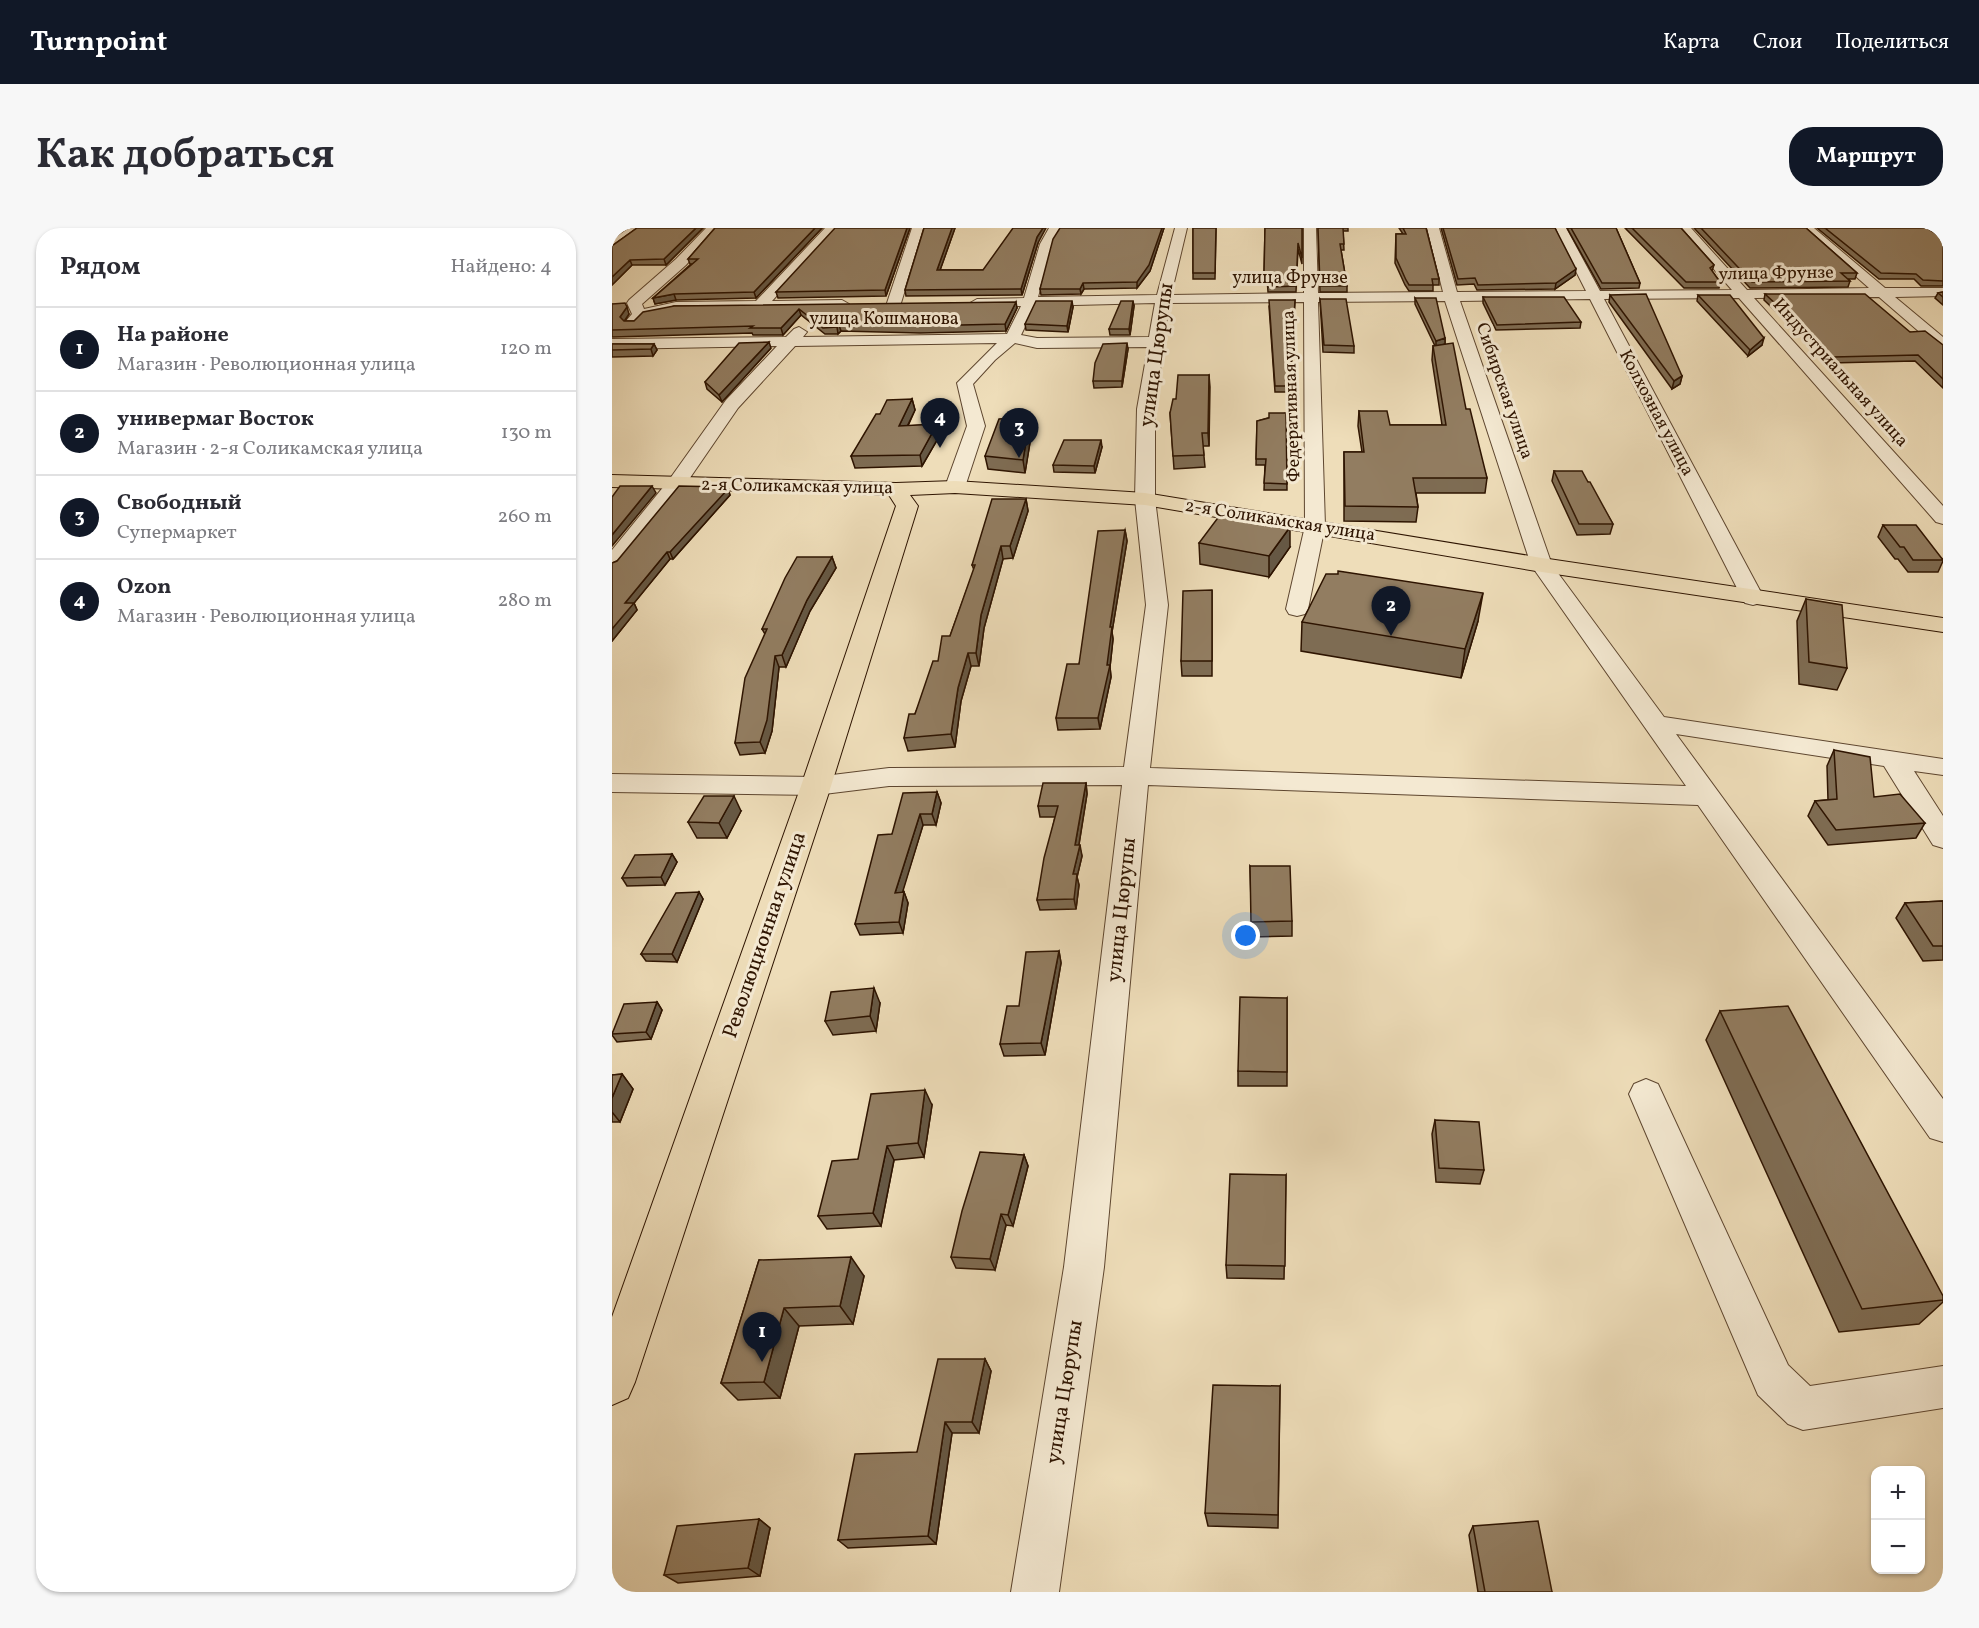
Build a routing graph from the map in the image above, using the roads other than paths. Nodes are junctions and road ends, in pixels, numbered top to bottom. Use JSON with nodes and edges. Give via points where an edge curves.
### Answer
{"nodes":[{"id":1,"x":637,"y":228,"type":"edge"},
{"id":2,"x":713,"y":228,"type":"edge"},
{"id":3,"x":832,"y":228,"type":"edge"},
{"id":4,"x":918,"y":228,"type":"edge"},
{"id":5,"x":1055,"y":228,"type":"edge"},
{"id":6,"x":1181,"y":228,"type":"edge"},
{"id":7,"x":1310,"y":228,"type":"edge"},
{"id":8,"x":1432,"y":228,"type":"edge"},
{"id":9,"x":1560,"y":228,"type":"edge"},
{"id":10,"x":1684,"y":228,"type":"edge"},
{"id":11,"x":1807,"y":228,"type":"edge"},
{"id":12,"x":612,"y":245,"type":"edge"},
{"id":13,"x":1882,"y":292,"type":"junction"},
{"id":14,"x":1943,"y":292,"type":"edge"},
{"id":15,"x":1742,"y":294,"type":"junction"},
{"id":16,"x":1594,"y":295,"type":"junction"},
{"id":17,"x":1451,"y":296,"type":"junction"},
{"id":18,"x":1309,"y":298,"type":"junction"},
{"id":19,"x":1163,"y":299,"type":"junction"},
{"id":20,"x":1030,"y":302,"type":"junction"},
{"id":21,"x":894,"y":303,"type":"edge"},
{"id":22,"x":962,"y":303,"type":"edge"},
{"id":23,"x":761,"y":304,"type":"junction"},
{"id":24,"x":827,"y":304,"type":"junction"},
{"id":25,"x":860,"y":304,"type":"edge"},
{"id":26,"x":632,"y":307,"type":"junction"},
{"id":27,"x":1923,"y":309,"type":"dead end"},
{"id":28,"x":1012,"y":338,"type":"junction"},
{"id":29,"x":791,"y":340,"type":"junction"},
{"id":30,"x":1157,"y":342,"type":"junction"},
{"id":31,"x":612,"y":344,"type":"edge"},
{"id":32,"x":1943,"y":345,"type":"edge"},
{"id":33,"x":612,"y":482,"type":"edge"},
{"id":34,"x":676,"y":484,"type":"junction"},
{"id":35,"x":955,"y":487,"type":"junction"},
{"id":36,"x":896,"y":489,"type":"junction"},
{"id":37,"x":1145,"y":499,"type":"junction"},
{"id":38,"x":1943,"y":518,"type":"edge"},
{"id":39,"x":1316,"y":526,"type":"junction"},
{"id":40,"x":612,"y":562,"type":"edge"},
{"id":41,"x":1542,"y":565,"type":"junction"},
{"id":42,"x":1753,"y":598,"type":"junction"},
{"id":43,"x":1297,"y":609,"type":"dead end"},
{"id":44,"x":1943,"y":625,"type":"edge"},
{"id":45,"x":1655,"y":723,"type":"junction"},
{"id":46,"x":1894,"y":761,"type":"junction"},
{"id":47,"x":1943,"y":767,"type":"edge"},
{"id":48,"x":1136,"y":776,"type":"junction"},
{"id":49,"x":612,"y":783,"type":"edge"},
{"id":50,"x":816,"y":786,"type":"junction"},
{"id":51,"x":1707,"y":796,"type":"junction"},
{"id":52,"x":1943,"y":838,"type":"edge"},
{"id":53,"x":1646,"y":1094,"type":"dead end"},
{"id":54,"x":1943,"y":1127,"type":"edge"},
{"id":55,"x":612,"y":1382,"type":"edge"},
{"id":56,"x":1943,"y":1387,"type":"edge"},
{"id":57,"x":1035,"y":1592,"type":"edge"}],
"edges":[{"from":1,"to":12,"type":"street"},
{"from":2,"to":26,"type":"street"},
{"from":3,"to":23,"type":"street"},
{"from":4,"to":21,"type":"street"},
{"from":5,"to":20,"type":"street","via":[[1046,244]]},
{"from":6,"to":19,"type":"street","name":"улица Цюрупы"},
{"from":7,"to":18,"type":"street","name":"Федеративная улица"},
{"from":8,"to":17,"type":"street","name":"Сибирская улица"},
{"from":9,"to":16,"type":"street","name":"Колхозная улица"},
{"from":10,"to":15,"type":"street","name":"Индустриальная улица"},
{"from":11,"to":13,"type":"street"},
{"from":13,"to":14,"type":"street","name":"улица Фрунзе"},
{"from":13,"to":15,"type":"street","name":"улица Фрунзе"},
{"from":13,"to":27,"type":"street"},
{"from":13,"to":32,"type":"street"},
{"from":15,"to":16,"type":"street","name":"улица Фрунзе"},
{"from":15,"to":38,"type":"street","name":"Индустриальная улица"},
{"from":16,"to":17,"type":"street","name":"улица Фрунзе"},
{"from":16,"to":42,"type":"street","name":"Колхозная улица"},
{"from":17,"to":18,"type":"street","name":"улица Фрунзе"},
{"from":17,"to":41,"type":"street","name":"Сибирская улица"},
{"from":18,"to":19,"type":"street","name":"улица Фрунзе"},
{"from":18,"to":39,"type":"street","name":"Федеративная улица"},
{"from":19,"to":20,"type":"street","name":"улица Фрунзе"},
{"from":19,"to":30,"type":"street","name":"улица Цюрупы"},
{"from":20,"to":22,"type":"street","name":"улица Фрунзе"},
{"from":20,"to":28,"type":"street"},
{"from":23,"to":24,"type":"street"},
{"from":23,"to":26,"type":"street"},
{"from":24,"to":25,"type":"street"},
{"from":24,"to":29,"type":"street"},
{"from":26,"to":31,"type":"street"},
{"from":28,"to":29,"type":"street","name":"улица Кошманова"},
{"from":28,"to":30,"type":"street","name":"улица Кошманова","via":[[1037,343]]},
{"from":28,"to":35,"type":"street","via":[[965,383],[976,426]]},
{"from":29,"to":31,"type":"street","name":"улица Кошманова"},
{"from":29,"to":34,"type":"street","via":[[732,404]]},
{"from":30,"to":37,"type":"street","name":"улица Цюрупы","via":[[1146,410]]},
{"from":33,"to":34,"type":"main road","name":"2-я Соликамская улица"},
{"from":34,"to":36,"type":"main road","name":"2-я Соликамская улица"},
{"from":34,"to":40,"type":"street"},
{"from":35,"to":36,"type":"main road","name":"2-я Соликамская улица"},
{"from":35,"to":37,"type":"main road","name":"2-я Соликамская улица"},
{"from":36,"to":50,"type":"main road","name":"Революционная улица","via":[[907,506]]},
{"from":37,"to":39,"type":"main road","name":"2-я Соликамская улица"},
{"from":37,"to":48,"type":"street","name":"улица Цюрупы","via":[[1157,605]]},
{"from":39,"to":41,"type":"main road","name":"2-я Соликамская улица"},
{"from":39,"to":43,"type":"street","name":"Федеративная улица"},
{"from":41,"to":42,"type":"main road","name":"2-я Соликамская улица"},
{"from":41,"to":45,"type":"street","name":"Сибирская улица"},
{"from":42,"to":44,"type":"main road","name":"2-я Соликамская улица"},
{"from":45,"to":46,"type":"street"},
{"from":45,"to":51,"type":"street","name":"Сибирская улица"},
{"from":46,"to":47,"type":"street"},
{"from":46,"to":52,"type":"street"},
{"from":48,"to":50,"type":"street","via":[[889,777]]},
{"from":48,"to":51,"type":"street"},
{"from":48,"to":57,"type":"street","name":"улица Цюрупы","via":[[1084,1267]]},
{"from":49,"to":50,"type":"street"},
{"from":50,"to":55,"type":"main road","name":"Революционная улица"},
{"from":51,"to":54,"type":"street","name":"Сибирская улица"},
{"from":53,"to":56,"type":"street","via":[[1773,1380],[1803,1408]]}]}
